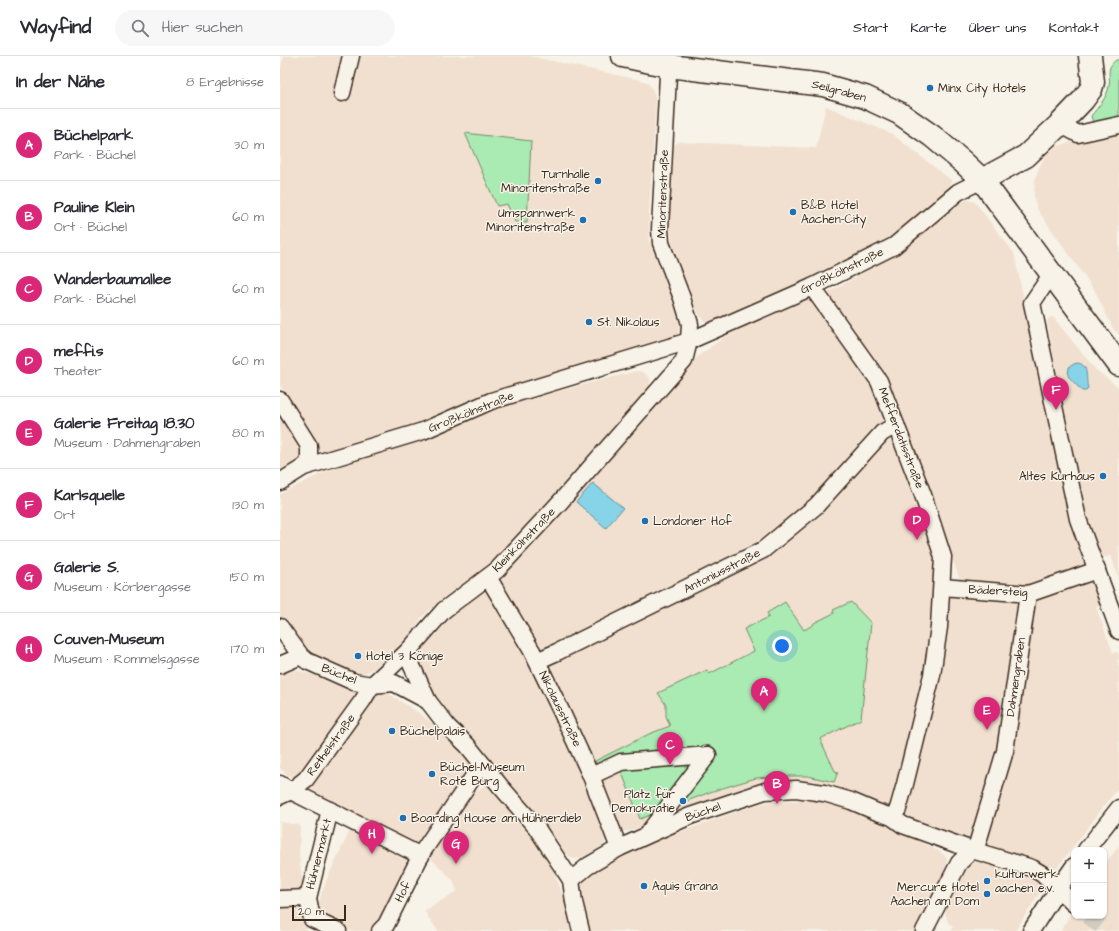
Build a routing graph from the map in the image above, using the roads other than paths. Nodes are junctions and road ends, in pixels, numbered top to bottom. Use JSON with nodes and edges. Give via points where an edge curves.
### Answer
{"nodes":[{"id":1,"x":351,"y":56,"type":"edge"},
{"id":2,"x":623,"y":56,"type":"edge"},
{"id":3,"x":1090,"y":56,"type":"edge"},
{"id":4,"x":669,"y":61,"type":"edge"},
{"id":5,"x":342,"y":93,"type":"dead end"},
{"id":6,"x":1060,"y":124,"type":"junction"},
{"id":7,"x":1119,"y":125,"type":"edge"},
{"id":8,"x":982,"y":180,"type":"junction"},
{"id":9,"x":1051,"y":274,"type":"junction"},
{"id":10,"x":812,"y":287,"type":"junction"},
{"id":11,"x":689,"y":341,"type":"junction"},
{"id":12,"x":1119,"y":365,"type":"edge"},
{"id":13,"x":280,"y":400,"type":"edge"},
{"id":14,"x":896,"y":425,"type":"junction"},
{"id":15,"x":304,"y":467,"type":"junction"},
{"id":16,"x":280,"y":482,"type":"edge"},
{"id":17,"x":1097,"y":570,"type":"junction"},
{"id":18,"x":488,"y":577,"type":"junction"},
{"id":19,"x":942,"y":587,"type":"junction"},
{"id":20,"x":1028,"y":594,"type":"junction"},
{"id":21,"x":280,"y":627,"type":"edge"},
{"id":22,"x":1119,"y":631,"type":"edge"},
{"id":23,"x":408,"y":651,"type":"junction"},
{"id":24,"x":304,"y":659,"type":"junction"},
{"id":25,"x":537,"y":661,"type":"junction"},
{"id":26,"x":280,"y":665,"type":"edge"},
{"id":27,"x":372,"y":684,"type":"junction"},
{"id":28,"x":428,"y":701,"type":"junction"},
{"id":29,"x":482,"y":764,"type":"junction"},
{"id":30,"x":591,"y":776,"type":"junction"},
{"id":31,"x":284,"y":790,"type":"edge"},
{"id":32,"x":1119,"y":808,"type":"edge"},
{"id":33,"x":330,"y":810,"type":"junction"},
{"id":34,"x":892,"y":817,"type":"junction"},
{"id":35,"x":647,"y":834,"type":"junction"},
{"id":36,"x":1088,"y":847,"type":"edge"},
{"id":37,"x":619,"y":848,"type":"junction"},
{"id":38,"x":972,"y":850,"type":"junction"},
{"id":39,"x":422,"y":854,"type":"junction"},
{"id":40,"x":1071,"y":870,"type":"edge"},
{"id":41,"x":571,"y":880,"type":"junction"},
{"id":42,"x":1058,"y":888,"type":"junction"},
{"id":43,"x":308,"y":898,"type":"junction"},
{"id":44,"x":280,"y":899,"type":"edge"},
{"id":45,"x":1071,"y":901,"type":"edge"},
{"id":46,"x":338,"y":931,"type":"edge"},
{"id":47,"x":380,"y":931,"type":"edge"},
{"id":48,"x":581,"y":931,"type":"edge"},
{"id":49,"x":924,"y":931,"type":"edge"},
{"id":50,"x":1031,"y":931,"type":"edge"}],
"edges":[{"from":1,"to":5,"type":"street"},
{"from":2,"to":4,"type":"street","name":"Seilgraben"},
{"from":3,"to":6,"type":"street","via":[[1093,82],[1091,89]]},
{"from":4,"to":8,"type":"street","name":"Seilgraben","via":[[823,85],[865,96],[899,113],[932,136]]},
{"from":4,"to":11,"type":"street","name":"Minoritenstraße","via":[[661,244],[690,324]]},
{"from":6,"to":7,"type":"street","via":[[1078,134]]},
{"from":6,"to":8,"type":"street","via":[[1026,156]]},
{"from":8,"to":9,"type":"street","name":"Seilgraben"},
{"from":8,"to":10,"type":"street","name":"Großkölnstraße","via":[[958,192],[894,246]]},
{"from":9,"to":12,"type":"street","name":"Seilgraben"},
{"from":9,"to":17,"type":"street","via":[[1032,303],[1078,519]]},
{"from":10,"to":11,"type":"street","name":"Großkölnstraße"},
{"from":10,"to":14,"type":"street","name":"Mefferdatisstraße","via":[[879,381]]},
{"from":11,"to":15,"type":"street","name":"Großkölnstraße","via":[[490,401],[423,431]]},
{"from":11,"to":18,"type":"street","name":"Kleinkölnstraße","via":[[684,361],[561,501]]},
{"from":13,"to":15,"type":"street","via":[[309,446],[309,461]]},
{"from":14,"to":19,"type":"street","name":"Mefferdatisstraße","via":[[943,557]]},
{"from":14,"to":25,"type":"street","name":"Antoniusstraße","via":[[882,433],[816,506],[763,550]]},
{"from":15,"to":16,"type":"street","name":"Großkölnstraße"},
{"from":17,"to":20,"type":"street","name":"Bädersteig"},
{"from":17,"to":22,"type":"street"},
{"from":18,"to":23,"type":"street","name":"Kleinkölnstraße","via":[[444,610]]},
{"from":18,"to":25,"type":"street","name":"Nikolausstraße"},
{"from":19,"to":20,"type":"street","name":"Bädersteig"},
{"from":19,"to":34,"type":"street","name":"Mefferdatisstraße","via":[[937,649],[932,675],[898,809]]},
{"from":20,"to":38,"type":"street","name":"Dahmengraben","via":[[1005,751],[977,845]]},
{"from":21,"to":24,"type":"street"},
{"from":23,"to":27,"type":"street","name":"Büchel"},
{"from":23,"to":28,"type":"street","name":"Büchel","via":[[411,664]]},
{"from":24,"to":26,"type":"street"},
{"from":24,"to":27,"type":"street","name":"Büchel","via":[[354,682]]},
{"from":25,"to":30,"type":"street","name":"Nikolausstraße"},
{"from":27,"to":28,"type":"street","name":"Büchel","via":[[394,683]]},
{"from":27,"to":31,"type":"street","name":"Rethelstraße","via":[[306,779]]},
{"from":28,"to":29,"type":"street","name":"Büchel"},
{"from":29,"to":39,"type":"street","name":"Hof"},
{"from":29,"to":41,"type":"street","name":"Büchel","via":[[536,827]]},
{"from":30,"to":35,"type":"street","via":[[621,762],[708,755]]},
{"from":30,"to":37,"type":"street","name":"Nikolausstraße"},
{"from":31,"to":33,"type":"street"},
{"from":32,"to":36,"type":"street"},
{"from":33,"to":39,"type":"street"},
{"from":33,"to":43,"type":"street","name":"Hühnermarkt"},
{"from":34,"to":35,"type":"street","name":"Büchel","via":[[824,793],[796,789],[764,791],[690,816]]},
{"from":34,"to":38,"type":"street","name":"Büchel","via":[[903,825]]},
{"from":35,"to":37,"type":"street","name":"Büchel"},
{"from":37,"to":41,"type":"street","name":"Büchel","via":[[588,866]]},
{"from":38,"to":42,"type":"street","name":"Büchel","via":[[1032,868]]},
{"from":38,"to":49,"type":"street","name":"Dahmengraben","via":[[959,863]]},
{"from":39,"to":47,"type":"street","name":"Hof","via":[[386,925]]},
{"from":40,"to":42,"type":"street"},
{"from":41,"to":48,"type":"street"},
{"from":42,"to":45,"type":"street","name":"Büchel"},
{"from":42,"to":50,"type":"street"},
{"from":43,"to":44,"type":"street"},
{"from":43,"to":46,"type":"street","via":[[312,919]]}]}
